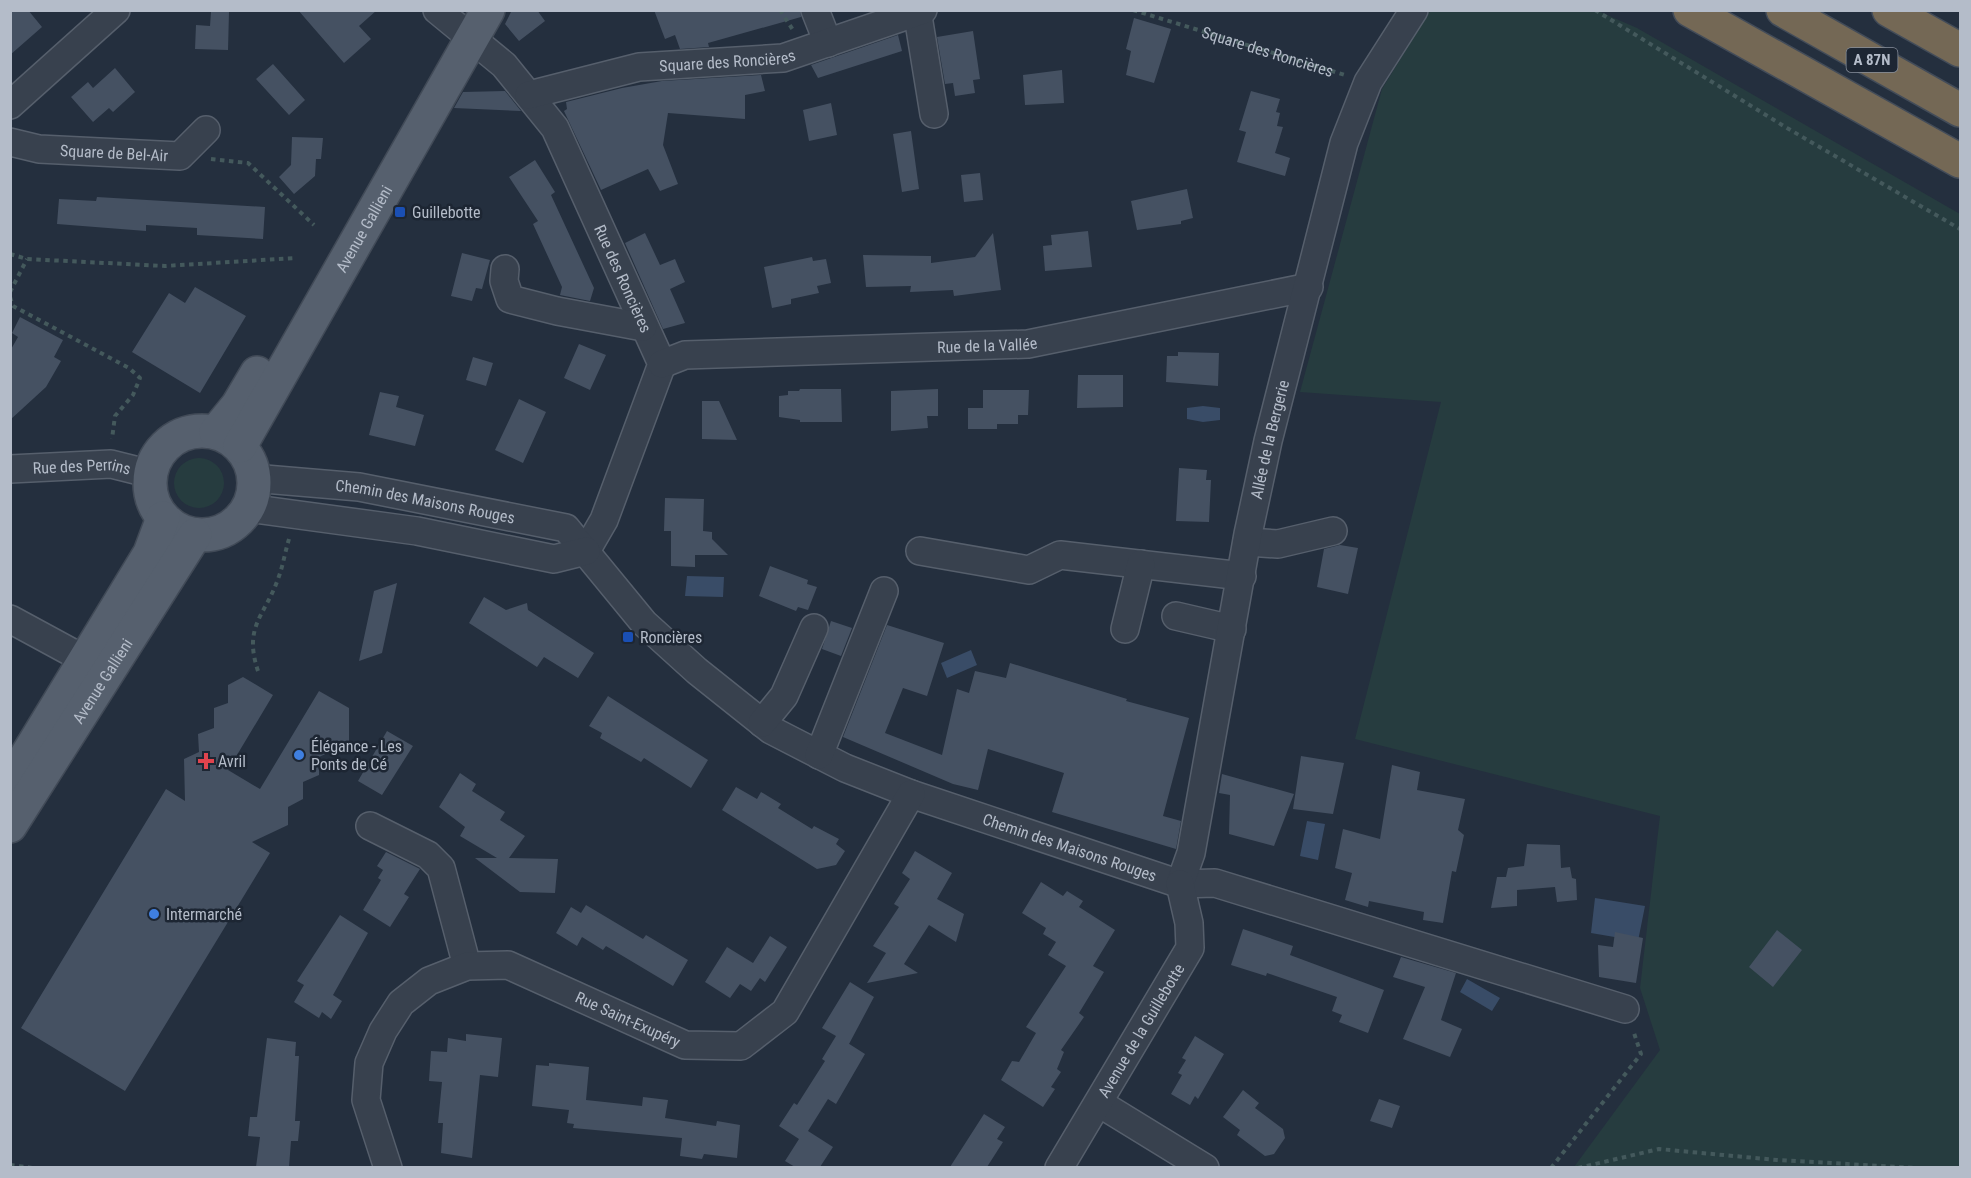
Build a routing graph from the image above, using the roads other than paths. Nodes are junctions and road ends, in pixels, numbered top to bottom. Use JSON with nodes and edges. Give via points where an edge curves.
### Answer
{"nodes":[{"id":1,"x":116,"y":10,"type":"edge"},
{"id":2,"x":488,"y":10,"type":"edge"},
{"id":3,"x":815,"y":10,"type":"edge"},
{"id":4,"x":1414,"y":10,"type":"edge"},
{"id":5,"x":1690,"y":10,"type":"edge"},
{"id":6,"x":1783,"y":10,"type":"edge"},
{"id":7,"x":1889,"y":10,"type":"edge"},
{"id":8,"x":1903,"y":10,"type":"edge"},
{"id":9,"x":919,"y":11,"type":"edge"},
{"id":10,"x":461,"y":25,"type":"edge"},
{"id":11,"x":828,"y":43,"type":"junction"},
{"id":12,"x":1959,"y":49,"type":"edge"},
{"id":13,"x":529,"y":96,"type":"junction"},
{"id":14,"x":10,"y":105,"type":"edge"},
{"id":15,"x":1960,"y":110,"type":"edge"},
{"id":16,"x":934,"y":114,"type":"dead end"},
{"id":17,"x":206,"y":130,"type":"dead end"},
{"id":18,"x":10,"y":142,"type":"edge"},
{"id":19,"x":1960,"y":161,"type":"edge"},
{"id":20,"x":505,"y":269,"type":"dead end"},
{"id":21,"x":1309,"y":287,"type":"junction"},
{"id":22,"x":643,"y":327,"type":"junction"},
{"id":23,"x":662,"y":364,"type":"junction"},
{"id":24,"x":228,"y":439,"type":"junction"},
{"id":25,"x":10,"y":469,"type":"edge"},
{"id":26,"x":151,"y":474,"type":"junction"},
{"id":27,"x":251,"y":493,"type":"junction"},
{"id":28,"x":164,"y":518,"type":"junction"},
{"id":29,"x":1333,"y":531,"type":"dead end"},
{"id":30,"x":195,"y":535,"type":"junction"},
{"id":31,"x":1247,"y":542,"type":"junction"},
{"id":32,"x":586,"y":551,"type":"junction"},
{"id":33,"x":920,"y":551,"type":"dead end"},
{"id":34,"x":1141,"y":564,"type":"junction"},
{"id":35,"x":1242,"y":576,"type":"junction"},
{"id":36,"x":884,"y":591,"type":"dead end"},
{"id":37,"x":1176,"y":616,"type":"dead end"},
{"id":38,"x":10,"y":619,"type":"edge"},
{"id":39,"x":814,"y":628,"type":"dead end"},
{"id":40,"x":1125,"y":629,"type":"dead end"},
{"id":41,"x":1232,"y":629,"type":"junction"},
{"id":42,"x":97,"y":666,"type":"junction"},
{"id":43,"x":762,"y":723,"type":"junction"},
{"id":44,"x":819,"y":755,"type":"junction"},
{"id":45,"x":10,"y":783,"type":"edge"},
{"id":46,"x":911,"y":794,"type":"junction"},
{"id":47,"x":10,"y":826,"type":"edge"},
{"id":48,"x":370,"y":826,"type":"dead end"},
{"id":49,"x":1180,"y":884,"type":"junction"},
{"id":50,"x":467,"y":966,"type":"junction"},
{"id":51,"x":1625,"y":1009,"type":"road end"},
{"id":52,"x":1099,"y":1103,"type":"junction"},
{"id":53,"x":388,"y":1167,"type":"edge"},
{"id":54,"x":1059,"y":1167,"type":"edge"},
{"id":55,"x":1205,"y":1167,"type":"edge"}],
"edges":[{"from":1,"to":14,"type":"street"},
{"from":2,"to":10,"type":"main road","name":"Avenue Gallieni"},
{"from":3,"to":11,"type":"street"},
{"from":4,"to":21,"type":"street","name":"Allée de la Bergerie","via":[[1368,82],[1344,143]]},
{"from":5,"to":19,"type":"highway"},
{"from":6,"to":15,"type":"highway","number":"A 87N"},
{"from":7,"to":12,"type":"highway"},
{"from":8,"to":12,"type":"highway"},
{"from":9,"to":11,"type":"street","name":"Square des Roncières"},
{"from":9,"to":16,"type":"street"},
{"from":10,"to":13,"type":"street","name":"Rue des Roncières","via":[[504,65]]},
{"from":10,"to":24,"type":"main road","name":"Avenue Gallieni","via":[[244,395]]},
{"from":11,"to":13,"type":"street","name":"Square des Roncières","via":[[783,58],[639,67]]},
{"from":13,"to":22,"type":"street","name":"Rue des Roncières","via":[[555,128]]},
{"from":17,"to":18,"type":"street","name":"Square de Bel-Air","via":[[180,156],[39,149]]},
{"from":20,"to":22,"type":"street","via":[[510,299]]},
{"from":21,"to":23,"type":"street","name":"Rue de la Vallée","via":[[1028,344],[685,355]]},
{"from":21,"to":31,"type":"street","name":"Allée de la Bergerie","via":[[1268,441]]},
{"from":22,"to":23,"type":"street","name":"Rue des Roncières"},
{"from":23,"to":32,"type":"street","via":[[604,520]]},
{"from":24,"to":26,"type":"main road","via":[[198,430],[174,440],[156,458]]},
{"from":24,"to":27,"type":"main road","via":[[253,469]]},
{"from":25,"to":26,"type":"street","name":"Rue des Perrins","via":[[111,464]]},
{"from":26,"to":28,"type":"main road","via":[[153,497]]},
{"from":27,"to":30,"type":"main road","via":[[238,521],[224,531]]},
{"from":27,"to":32,"type":"street","name":"Chemin des Maisons Rouges","via":[[554,559]]},
{"from":27,"to":32,"type":"street","name":"Chemin des Maisons Rouges","via":[[359,487],[566,528]]},
{"from":28,"to":30,"type":"main road"},
{"from":28,"to":42,"type":"main road","name":"Avenue Gallieni"},
{"from":29,"to":31,"type":"street","via":[[1278,544]]},
{"from":30,"to":42,"type":"main road","name":"Avenue Gallieni"},
{"from":31,"to":35,"type":"street","name":"Allée de la Bergerie"},
{"from":32,"to":43,"type":"street","name":"Chemin des Maisons Rouges","via":[[644,623]]},
{"from":33,"to":34,"type":"street","via":[[1029,570],[1060,555]]},
{"from":34,"to":35,"type":"street"},
{"from":34,"to":40,"type":"street"},
{"from":35,"to":41,"type":"street","name":"Allée de la Bergerie"},
{"from":36,"to":44,"type":"street"},
{"from":37,"to":41,"type":"street"},
{"from":38,"to":42,"type":"street"},
{"from":39,"to":43,"type":"street","via":[[784,696]]},
{"from":41,"to":49,"type":"street","name":"Allée de la Bergerie","via":[[1191,853]]},
{"from":42,"to":45,"type":"main road","name":"Avenue Gallieni"},
{"from":42,"to":47,"type":"main road","name":"Avenue Gallieni"},
{"from":43,"to":44,"type":"street","name":"Chemin des Maisons Rouges"},
{"from":44,"to":46,"type":"street","name":"Chemin des Maisons Rouges"},
{"from":46,"to":49,"type":"street","name":"Chemin des Maisons Rouges"},
{"from":46,"to":50,"type":"street","name":"Rue Saint-Exupéry","via":[[785,1012],[741,1046],[685,1045],[508,965]]},
{"from":48,"to":50,"type":"street","via":[[428,855],[441,868]]},
{"from":49,"to":51,"type":"street","name":"Chemin des Maisons Rouges","via":[[1215,883]]},
{"from":49,"to":52,"type":"street","name":"Avenue de la Guillebotte","via":[[1190,948]]},
{"from":50,"to":53,"type":"street","name":"Rue Saint-Exupéry","via":[[429,981],[401,1004],[369,1063],[366,1100]]},
{"from":52,"to":54,"type":"street","name":"Avenue de la Guillebotte"},
{"from":52,"to":55,"type":"street"}]}
